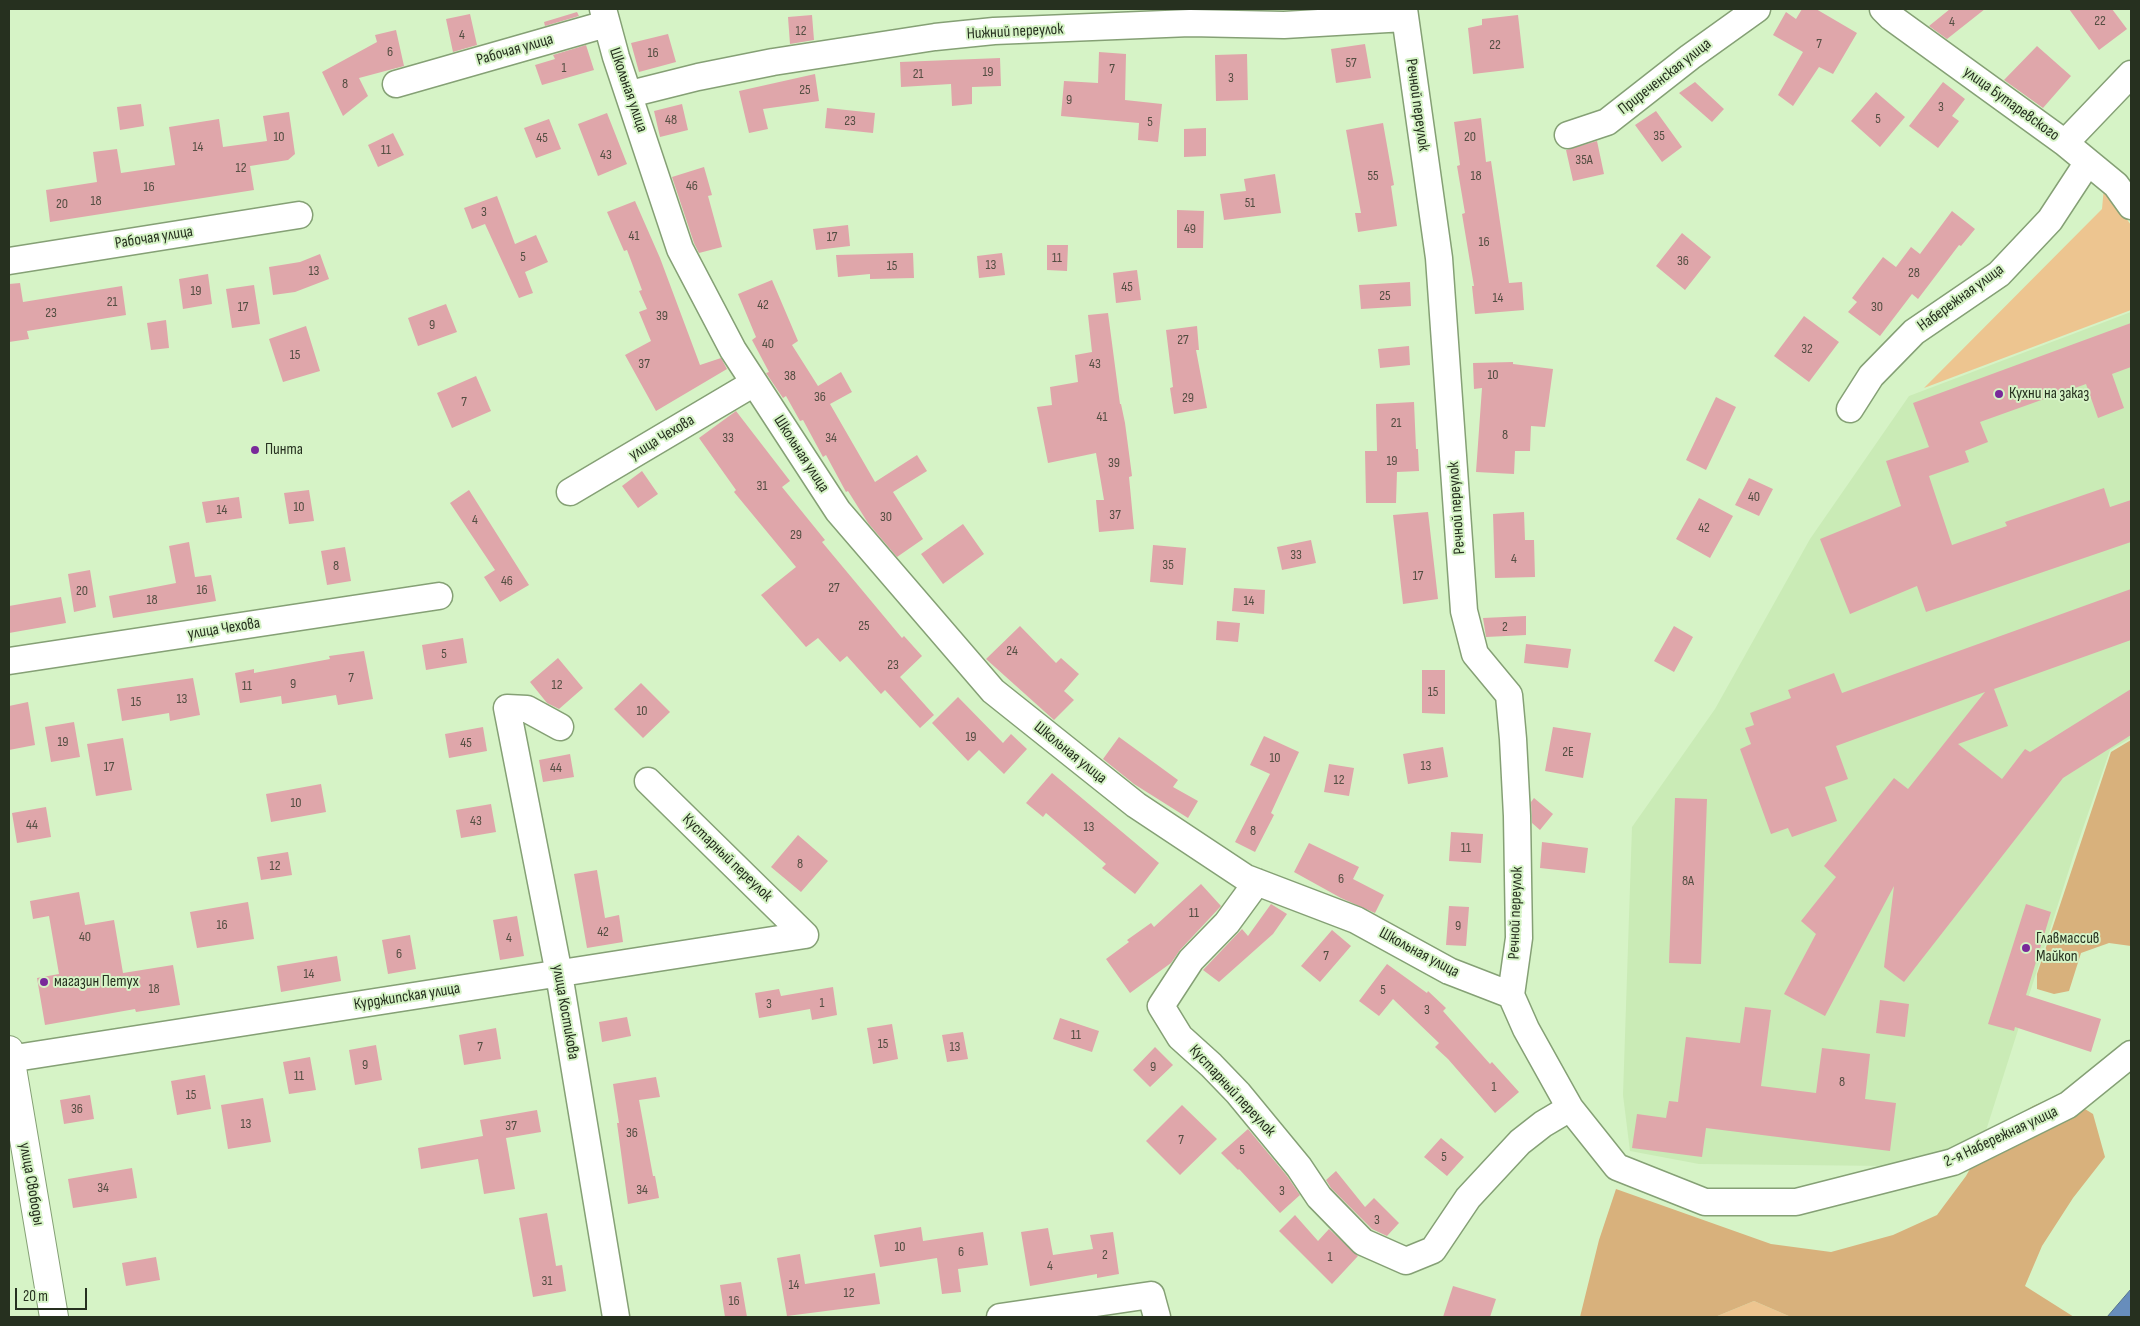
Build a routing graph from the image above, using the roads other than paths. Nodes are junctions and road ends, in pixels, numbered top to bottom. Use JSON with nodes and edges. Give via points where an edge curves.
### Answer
{"nodes":[{"id":1,"x":1757,"y":9,"type":"edge"},
{"id":2,"x":1883,"y":9,"type":"edge"},
{"id":3,"x":1404,"y":13,"type":"edge"},
{"id":4,"x":604,"y":16,"type":"edge"},
{"id":5,"x":2131,"y":74,"type":"edge"},
{"id":6,"x":396,"y":84,"type":"dead end"},
{"id":7,"x":630,"y":94,"type":"junction"},
{"id":8,"x":1568,"y":135,"type":"dead end"},
{"id":9,"x":2065,"y":143,"type":"junction"},
{"id":10,"x":2088,"y":162,"type":"junction"},
{"id":11,"x":2131,"y":206,"type":"edge"},
{"id":12,"x":299,"y":215,"type":"dead end"},
{"id":13,"x":9,"y":261,"type":"edge"},
{"id":14,"x":754,"y":383,"type":"junction"},
{"id":15,"x":1850,"y":409,"type":"dead end"},
{"id":16,"x":570,"y":492,"type":"dead end"},
{"id":17,"x":438,"y":596,"type":"dead end"},
{"id":18,"x":9,"y":661,"type":"edge"},
{"id":19,"x":560,"y":727,"type":"dead end"},
{"id":20,"x":648,"y":781,"type":"dead end"},
{"id":21,"x":1257,"y":882,"type":"junction"},
{"id":22,"x":805,"y":935,"type":"joint"},
{"id":23,"x":559,"y":974,"type":"junction"},
{"id":24,"x":1511,"y":995,"type":"junction"},
{"id":25,"x":2131,"y":1054,"type":"edge"},
{"id":26,"x":9,"y":1056,"type":"edge"},
{"id":27,"x":1570,"y":1108,"type":"junction"},
{"id":28,"x":1154,"y":1306,"type":"edge"},
{"id":29,"x":54,"y":1317,"type":"edge"},
{"id":30,"x":616,"y":1317,"type":"edge"},
{"id":31,"x":1000,"y":1317,"type":"edge"}],
"edges":[{"from":1,"to":8,"type":"street","name":"Приреченская улица","via":[[1607,122]]},
{"from":2,"to":9,"type":"street","name":"улица Бутаревского"},
{"from":3,"to":7,"type":"street","name":"Нижний переулок","via":[[1284,25],[1190,22],[994,31],[935,37],[774,62]]},
{"from":3,"to":24,"type":"street","name":"Речной переулок","via":[[1438,258],[1464,611],[1475,654],[1509,695],[1514,738],[1519,938]]},
{"from":4,"to":6,"type":"street","name":"Рабочая улица"},
{"from":4,"to":7,"type":"street","name":"Школьная улица"},
{"from":5,"to":9,"type":"street"},
{"from":7,"to":14,"type":"street","name":"Школьная улица","via":[[680,249],[732,350]]},
{"from":9,"to":10,"type":"street","name":"улица Бутаревского"},
{"from":10,"to":11,"type":"street","name":"улица Бутаревского","via":[[2116,185]]},
{"from":10,"to":15,"type":"street","name":"Набережная улица","via":[[2050,220],[1999,274],[1914,332],[1871,376]]},
{"from":12,"to":13,"type":"street","name":"Рабочая улица"},
{"from":14,"to":16,"type":"street","name":"улица Чехова"},
{"from":14,"to":21,"type":"street","name":"Школьная улица","via":[[838,512],[993,691],[1136,805],[1246,878]]},
{"from":17,"to":18,"type":"street","name":"улица Чехова"},
{"from":19,"to":23,"type":"street","name":"улица Костикова","via":[[526,709],[506,708]]},
{"from":20,"to":22,"type":"street","name":"Кустарный переулок"},
{"from":21,"to":24,"type":"street","name":"Школьная улица","via":[[1356,920],[1449,971]]},
{"from":21,"to":27,"type":"street","name":"Кустарный переулок","via":[[1226,923],[1191,960],[1161,1006],[1180,1037],[1238,1093],[1299,1167],[1319,1197],[1363,1242],[1406,1261],[1434,1250],[1468,1198],[1520,1142]]},
{"from":22,"to":23,"type":"street","name":"Курджипская улица"},
{"from":23,"to":26,"type":"street","name":"Курджипская улица"},
{"from":23,"to":30,"type":"street","name":"улица Костикова"},
{"from":24,"to":27,"type":"street"},
{"from":25,"to":27,"type":"street","name":"2-я Набережная улица","via":[[2068,1106],[1953,1162],[1796,1202],[1704,1202],[1617,1167]]},
{"from":26,"to":29,"type":"street","name":"улица Свободы"},
{"from":28,"to":31,"type":"street"}]}
